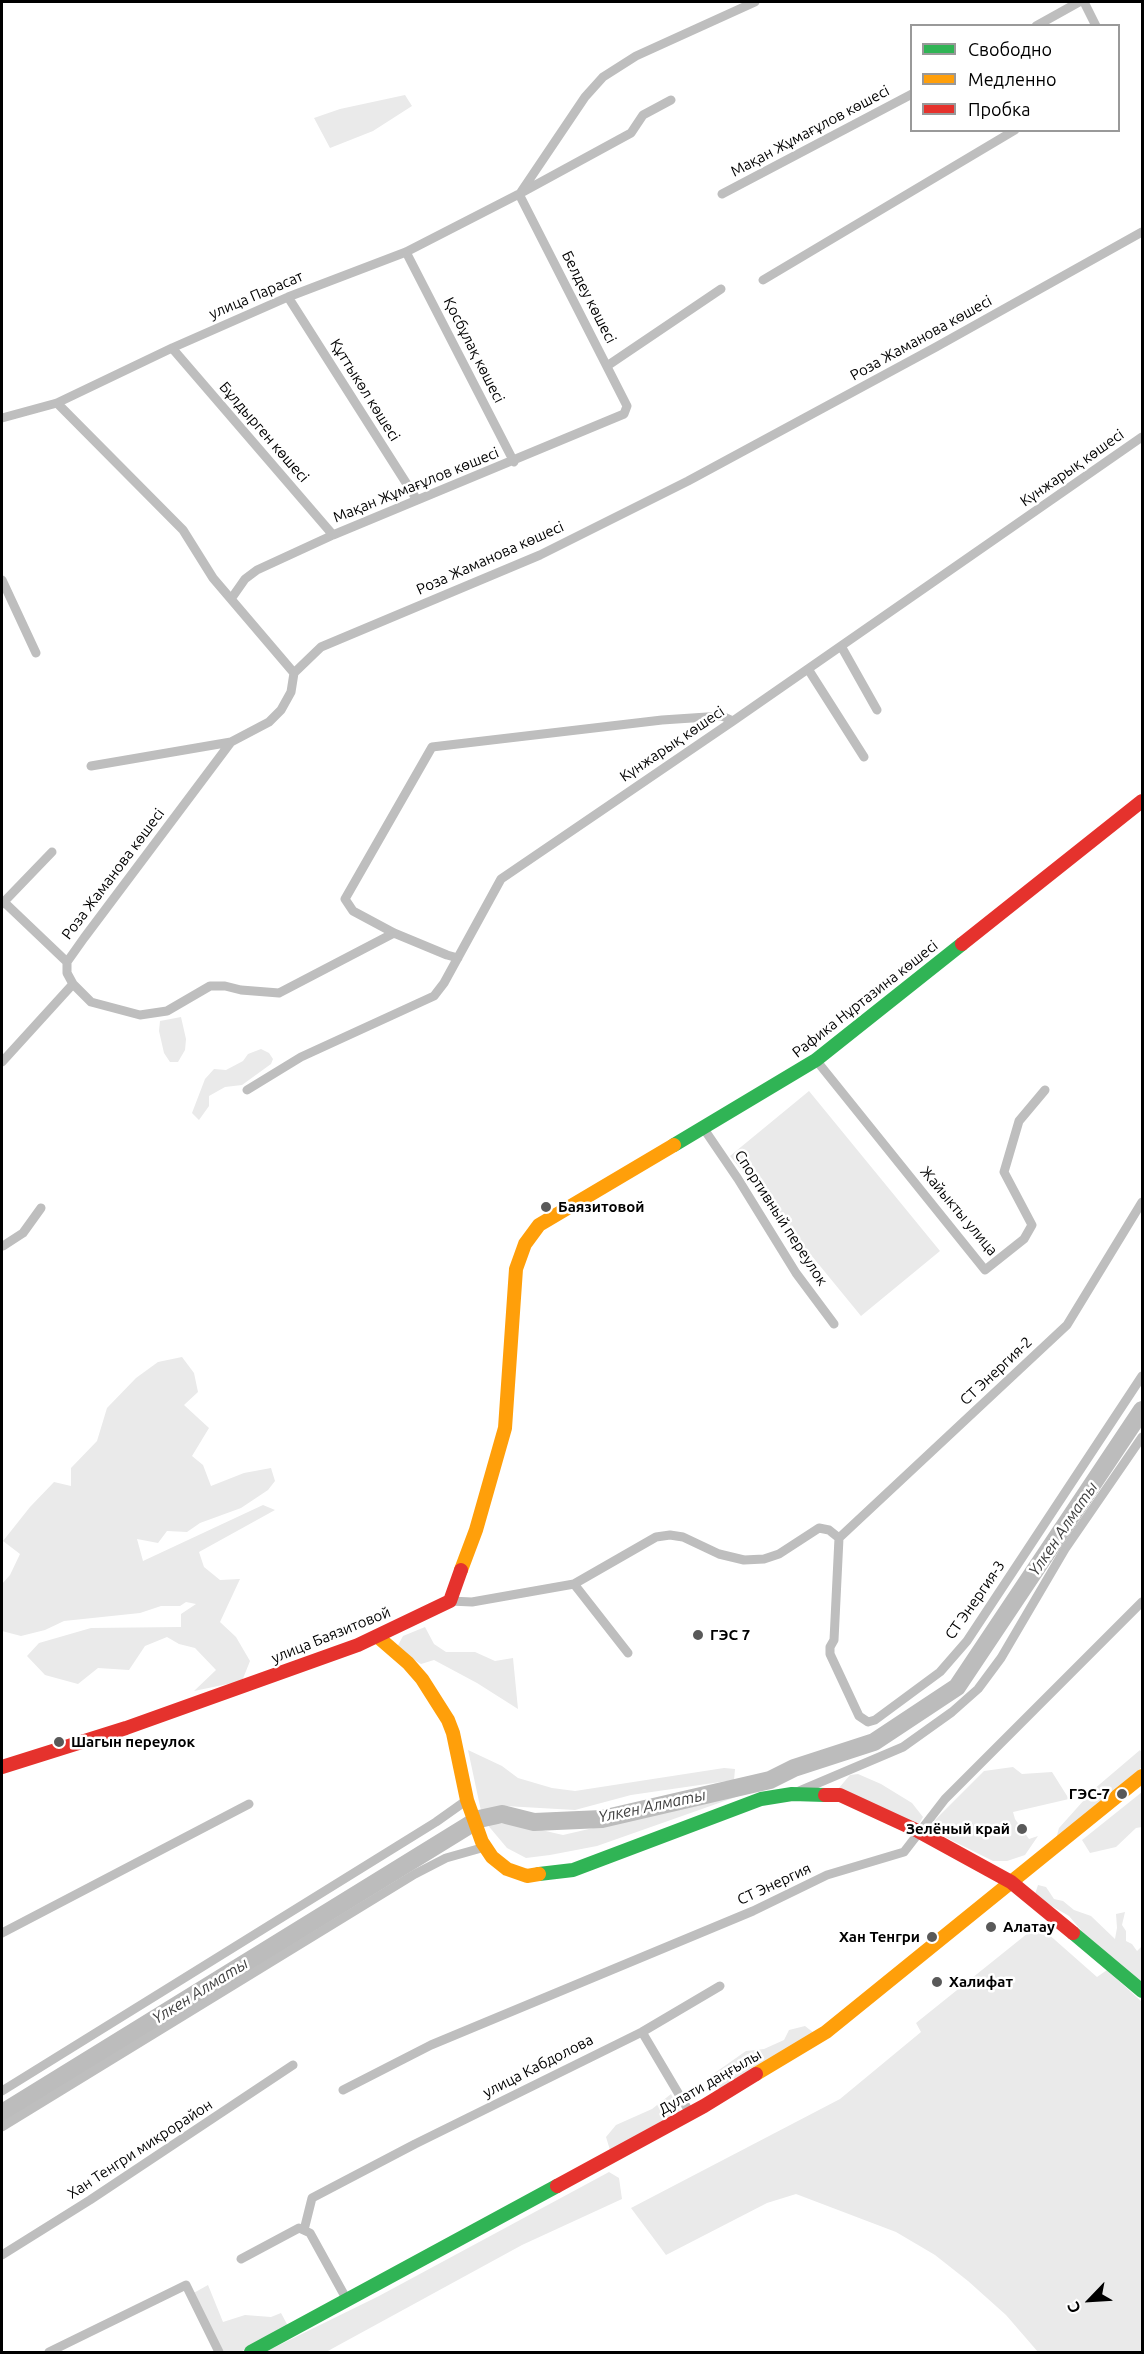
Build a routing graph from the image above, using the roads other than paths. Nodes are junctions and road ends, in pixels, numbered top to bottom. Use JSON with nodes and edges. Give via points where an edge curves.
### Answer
{"nodes":[{"id":1,"x":755,"y":2,"type":"edge"},
{"id":2,"x":1079,"y":2,"type":"edge"},
{"id":3,"x":1084,"y":2,"type":"edge"},
{"id":4,"x":1040,"y":24,"type":"edge"},
{"id":5,"x":1095,"y":24,"type":"edge"},
{"id":6,"x":910,"y":95,"type":"edge"},
{"id":7,"x":671,"y":100,"type":"dead end"},
{"id":8,"x":1012,"y":132,"type":"edge"},
{"id":9,"x":519,"y":194,"type":"junction"},
{"id":10,"x":722,"y":194,"type":"dead end"},
{"id":11,"x":1143,"y":232,"type":"edge"},
{"id":12,"x":406,"y":252,"type":"junction"},
{"id":13,"x":763,"y":280,"type":"dead end"},
{"id":14,"x":721,"y":289,"type":"dead end"},
{"id":15,"x":288,"y":297,"type":"junction"},
{"id":16,"x":172,"y":348,"type":"junction"},
{"id":17,"x":607,"y":366,"type":"junction"},
{"id":18,"x":57,"y":403,"type":"junction"},
{"id":19,"x":624,"y":414,"type":"joint"},
{"id":20,"x":2,"y":418,"type":"edge"},
{"id":21,"x":1143,"y":437,"type":"edge"},
{"id":22,"x":514,"y":462,"type":"junction"},
{"id":23,"x":417,"y":500,"type":"junction"},
{"id":24,"x":333,"y":535,"type":"junction"},
{"id":25,"x":2,"y":580,"type":"edge"},
{"id":26,"x":231,"y":599,"type":"junction"},
{"id":27,"x":841,"y":646,"type":"junction"},
{"id":28,"x":36,"y":653,"type":"dead end"},
{"id":29,"x":808,"y":669,"type":"junction"},
{"id":30,"x":294,"y":673,"type":"junction"},
{"id":31,"x":877,"y":710,"type":"dead end"},
{"id":32,"x":733,"y":721,"type":"junction"},
{"id":33,"x":231,"y":742,"type":"junction"},
{"id":34,"x":864,"y":757,"type":"dead end"},
{"id":35,"x":91,"y":766,"type":"dead end"},
{"id":36,"x":1143,"y":801,"type":"edge"},
{"id":37,"x":52,"y":852,"type":"dead end"},
{"id":38,"x":3,"y":903,"type":"edge"},
{"id":39,"x":394,"y":933,"type":"junction"},
{"id":40,"x":458,"y":958,"type":"junction"},
{"id":41,"x":67,"y":962,"type":"junction"},
{"id":42,"x":73,"y":984,"type":"junction"},
{"id":43,"x":816,"y":1060,"type":"junction"},
{"id":44,"x":2,"y":1062,"type":"edge"},
{"id":45,"x":247,"y":1090,"type":"dead end"},
{"id":46,"x":1045,"y":1090,"type":"dead end"},
{"id":47,"x":704,"y":1129,"type":"junction"},
{"id":48,"x":1143,"y":1202,"type":"edge"},
{"id":49,"x":41,"y":1208,"type":"dead end"},
{"id":50,"x":2,"y":1245,"type":"edge"},
{"id":51,"x":834,"y":1324,"type":"dead end"},
{"id":52,"x":1143,"y":1377,"type":"edge"},
{"id":53,"x":1143,"y":1437,"type":"edge"},
{"id":54,"x":839,"y":1538,"type":"junction"},
{"id":55,"x":574,"y":1584,"type":"junction"},
{"id":56,"x":450,"y":1600,"type":"junction"},
{"id":57,"x":1143,"y":1602,"type":"edge"},
{"id":58,"x":378,"y":1637,"type":"junction"},
{"id":59,"x":628,"y":1653,"type":"dead end"},
{"id":60,"x":2,"y":1767,"type":"edge"},
{"id":61,"x":1143,"y":1776,"type":"edge"},
{"id":62,"x":792,"y":1794,"type":"junction"},
{"id":63,"x":249,"y":1804,"type":"dead end"},
{"id":64,"x":469,"y":1805,"type":"junction"},
{"id":65,"x":918,"y":1831,"type":"junction"},
{"id":66,"x":485,"y":1847,"type":"junction"},
{"id":67,"x":1011,"y":1882,"type":"junction"},
{"id":68,"x":2,"y":1934,"type":"edge"},
{"id":69,"x":720,"y":1986,"type":"dead end"},
{"id":70,"x":1143,"y":1991,"type":"edge"},
{"id":71,"x":642,"y":2032,"type":"junction"},
{"id":72,"x":294,"y":2065,"type":"dead end"},
{"id":73,"x":343,"y":2090,"type":"dead end"},
{"id":74,"x":2,"y":2091,"type":"edge"},
{"id":75,"x":690,"y":2113,"type":"junction"},
{"id":76,"x":2,"y":2127,"type":"edge"},
{"id":77,"x":304,"y":2230,"type":"junction"},
{"id":78,"x":2,"y":2255,"type":"edge"},
{"id":79,"x":241,"y":2259,"type":"dead end"},
{"id":80,"x":347,"y":2300,"type":"junction"},
{"id":81,"x":49,"y":2352,"type":"edge"},
{"id":82,"x":219,"y":2352,"type":"edge"},
{"id":83,"x":251,"y":2352,"type":"edge"}],
"edges":[{"from":1,"to":9,"type":"street","via":[[645,51],[603,77]]},
{"from":2,"to":4,"type":"street"},
{"from":3,"to":5,"type":"street"},
{"from":6,"to":10,"type":"street","name":"Мақан Жұмағұлов көшесі"},
{"from":7,"to":9,"type":"street","name":"улица Парасат","via":[[643,115],[631,133]]},
{"from":8,"to":13,"type":"street"},
{"from":9,"to":12,"type":"street","name":"улица Парасат"},
{"from":9,"to":17,"type":"street","name":"Белдеу көшесі"},
{"from":11,"to":30,"type":"street","name":"Роза Жаманова көшесі","via":[[688,481],[540,555],[321,647]]},
{"from":12,"to":15,"type":"street","name":"улица Парасат"},
{"from":12,"to":22,"type":"street","name":"Қосбұлақ көшесі"},
{"from":14,"to":17,"type":"street"},
{"from":15,"to":16,"type":"street","name":"улица Парасат"},
{"from":15,"to":23,"type":"street","name":"Құттыкөл көшесі"},
{"from":16,"to":18,"type":"street","name":"улица Парасат"},
{"from":16,"to":24,"type":"street","name":"Бұлдырген көшесі"},
{"from":17,"to":19,"type":"street","name":"Белдеу көшесі","via":[[627,406]]},
{"from":18,"to":20,"type":"street","name":"улица Парасат"},
{"from":18,"to":26,"type":"street","via":[[183,530],[213,579]]},
{"from":19,"to":22,"type":"street","name":"Мақан Жұмағұлов көшесі"},
{"from":21,"to":27,"type":"street","name":"Күнжарық көшесі"},
{"from":22,"to":23,"type":"street","name":"Мақан Жұмағұлов көшесі"},
{"from":23,"to":24,"type":"street","name":"Мақан Жұмағұлов көшесі"},
{"from":24,"to":26,"type":"street","name":"Мақан Жұмағұлов көшесі","via":[[256,570]]},
{"from":25,"to":28,"type":"street"},
{"from":26,"to":30,"type":"street"},
{"from":27,"to":29,"type":"street","name":"Күнжарық көшесі"},
{"from":27,"to":31,"type":"street"},
{"from":29,"to":32,"type":"street","name":"Күнжарық көшесі"},
{"from":29,"to":34,"type":"street"},
{"from":30,"to":33,"type":"street","name":"Роза Жаманова көшесі","via":[[291,692],[281,710],[269,722]]},
{"from":32,"to":39,"type":"street","via":[[722,716],[662,720],[432,747],[345,899],[353,911]]},
{"from":32,"to":40,"type":"street","name":"Күнжарық көшесі","via":[[501,879]]},
{"from":33,"to":35,"type":"street"},
{"from":33,"to":41,"type":"street","name":"Роза Жаманова көшесі"},
{"from":36,"to":43,"type":"street","name":"Рафика Нұртазина көшесі"},
{"from":37,"to":38,"type":"street"},
{"from":38,"to":41,"type":"street"},
{"from":39,"to":40,"type":"street"},
{"from":39,"to":42,"type":"street","via":[[279,993],[210,986],[167,1011],[140,1015],[91,1002]]},
{"from":40,"to":45,"type":"street","name":"Күнжарық көшесі","via":[[434,996],[301,1057]]},
{"from":41,"to":42,"type":"street","name":"Роза Жаманова көшесі"},
{"from":42,"to":44,"type":"street"},
{"from":43,"to":46,"type":"street","name":"Жайыкты улица","via":[[985,1270],[1024,1239],[1032,1225],[1004,1172],[1018,1121]]},
{"from":43,"to":47,"type":"street","name":"Рафика Нұртазина көшесі"},
{"from":47,"to":51,"type":"street","name":"Спортивный переулок","via":[[796,1273]]},
{"from":47,"to":56,"type":"street","name":"Рафика Нұртазина көшесі","via":[[540,1225],[525,1244],[516,1269],[504,1428],[476,1530]]},
{"from":48,"to":54,"type":"street","name":"СТ Энергия-2","via":[[1067,1324]]},
{"from":49,"to":50,"type":"street","via":[[23,1233]]},
{"from":52,"to":54,"type":"street","name":"СТ Энергия-3","via":[[968,1641],[940,1672],[868,1722],[859,1716],[830,1654]]},
{"from":53,"to":62,"type":"street","via":[[1065,1549],[1001,1658],[978,1689],[903,1747]]},
{"from":54,"to":55,"type":"street","via":[[819,1528],[779,1554],[744,1560],[719,1554],[683,1537],[663,1536]]},
{"from":55,"to":56,"type":"street","via":[[472,1602]]},
{"from":55,"to":59,"type":"street"},
{"from":56,"to":58,"type":"street","name":"улица Баязитовой"},
{"from":57,"to":65,"type":"street","name":"СТ Энергия","via":[[945,1799]]},
{"from":58,"to":60,"type":"street","name":"улица Баязитовой","via":[[126,1728]]},
{"from":58,"to":64,"type":"street","via":[[415,1671],[448,1720]]},
{"from":61,"to":67,"type":"street","name":"Дулати даңғылы"},
{"from":62,"to":65,"type":"street","via":[[840,1795]]},
{"from":62,"to":66,"type":"street","via":[[761,1799],[675,1825],[573,1870],[527,1876],[507,1869]]},
{"from":63,"to":68,"type":"street"},
{"from":64,"to":66,"type":"street"},
{"from":64,"to":74,"type":"street"},
{"from":65,"to":67,"type":"street"},
{"from":65,"to":73,"type":"street","name":"СТ Энергия","via":[[904,1852],[827,1875],[753,1911],[431,2045]]},
{"from":66,"to":76,"type":"street","via":[[446,1858],[415,1874]]},
{"from":67,"to":70,"type":"street"},
{"from":67,"to":75,"type":"street","name":"Дулати даңғылы","via":[[826,2032]]},
{"from":69,"to":71,"type":"street","name":"улица Кабдолова"},
{"from":71,"to":75,"type":"street"},
{"from":71,"to":77,"type":"street","name":"улица Кабдолова","via":[[312,2198]]},
{"from":72,"to":78,"type":"street","name":"Хан Тенгри микрорайон"},
{"from":75,"to":80,"type":"street","name":"Дулати даңғылы"},
{"from":77,"to":79,"type":"street","via":[[300,2228]]},
{"from":77,"to":80,"type":"street","via":[[310,2233]]},
{"from":80,"to":83,"type":"street","name":"Дулати даңғылы"},
{"from":81,"to":82,"type":"street","via":[[186,2285]]}]}
